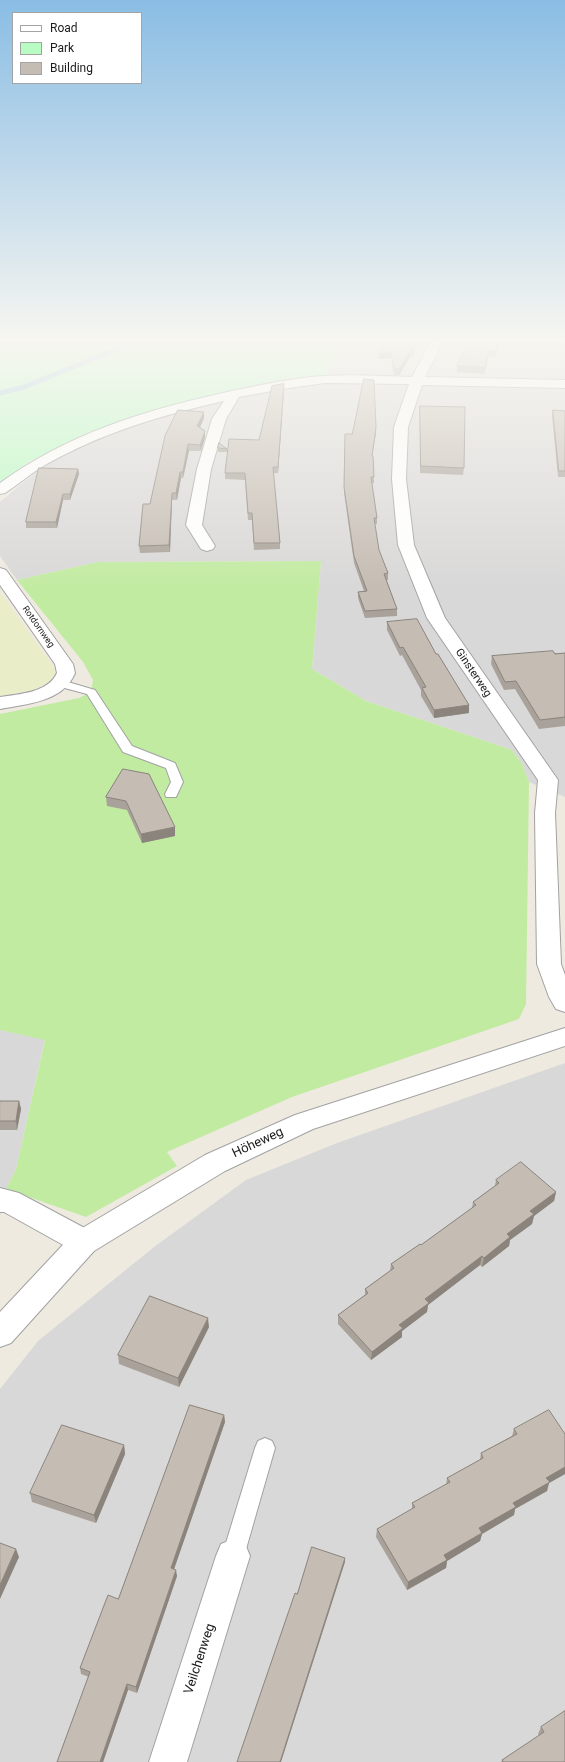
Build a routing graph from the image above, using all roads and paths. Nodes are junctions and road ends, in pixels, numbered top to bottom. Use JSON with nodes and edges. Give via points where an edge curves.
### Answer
{"nodes":[{"id":1,"x":132,"y":422,"type":"edge"},
{"id":2,"x":218,"y":422,"type":"edge"},
{"id":3,"x":403,"y":422,"type":"edge"},
{"id":4,"x":0,"y":490,"type":"edge"},
{"id":5,"x":207,"y":546,"type":"dead end"},
{"id":6,"x":0,"y":573,"type":"edge"},
{"id":7,"x":61,"y":684,"type":"junction"},
{"id":8,"x":0,"y":703,"type":"edge"},
{"id":9,"x":557,"y":779,"type":"edge"},
{"id":10,"x":171,"y":794,"type":"dead end"},
{"id":11,"x":565,"y":1003,"type":"edge"},
{"id":12,"x":565,"y":1037,"type":"edge"},
{"id":13,"x":0,"y":1200,"type":"edge"},
{"id":14,"x":84,"y":1242,"type":"junction"},
{"id":15,"x":0,"y":1333,"type":"edge"},
{"id":16,"x":265,"y":1448,"type":"dead end"},
{"id":17,"x":233,"y":1556,"type":"joint"},
{"id":18,"x":168,"y":1762,"type":"edge"}],
"edges":[{"from":1,"to":4,"type":"street","via":[[94,436],[40,462]]},
{"from":2,"to":5,"type":"street","via":[[204,469],[194,525]]},
{"from":3,"to":9,"type":"street","name":"Ginsterweg","via":[[399,479],[406,545],[436,618]]},
{"from":6,"to":7,"type":"street","name":"Rotdornweg","via":[[64,664],[66,673]]},
{"from":7,"to":8,"type":"street","via":[[36,696]]},
{"from":7,"to":10,"type":"lane","via":[[92,692],[127,749],[171,766],[177,782]]},
{"from":9,"to":11,"type":"street","name":"Ginsterweg","via":[[545,813],[549,964]]},
{"from":12,"to":14,"type":"street","name":"Höheweg","via":[[304,1122],[215,1164]]},
{"from":13,"to":14,"type":"street","via":[[9,1202]]},
{"from":14,"to":15,"type":"street","name":"Höheweg"},
{"from":16,"to":17,"type":"lane"},
{"from":17,"to":18,"type":"street","name":"Veilchenweg"}]}
